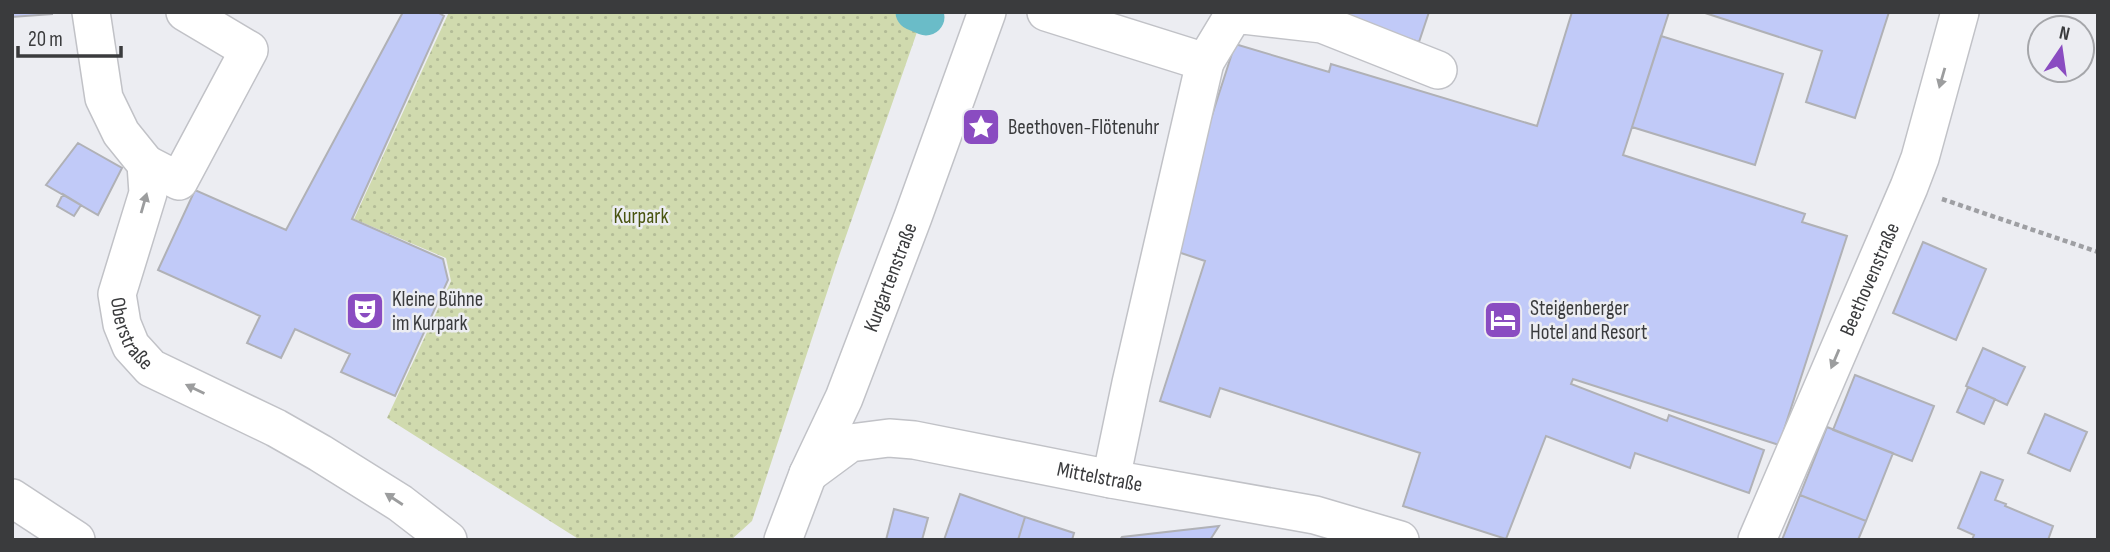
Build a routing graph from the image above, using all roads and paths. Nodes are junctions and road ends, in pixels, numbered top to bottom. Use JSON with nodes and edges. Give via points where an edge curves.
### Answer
{"nodes":[{"id":1,"x":91,"y":12,"type":"edge"},
{"id":2,"x":185,"y":12,"type":"edge"},
{"id":3,"x":987,"y":12,"type":"edge"},
{"id":4,"x":1046,"y":12,"type":"edge"},
{"id":5,"x":1960,"y":12,"type":"edge"},
{"id":6,"x":1205,"y":62,"type":"junction"},
{"id":7,"x":1438,"y":70,"type":"dead end"},
{"id":8,"x":146,"y":164,"type":"junction"},
{"id":9,"x":1909,"y":187,"type":"junction"},
{"id":10,"x":2098,"y":252,"type":"edge"},
{"id":11,"x":808,"y":474,"type":"junction"},
{"id":12,"x":1111,"y":480,"type":"junction"},
{"id":13,"x":12,"y":498,"type":"edge"},
{"id":14,"x":76,"y":540,"type":"edge"},
{"id":15,"x":448,"y":540,"type":"edge"},
{"id":16,"x":783,"y":540,"type":"edge"},
{"id":17,"x":1400,"y":540,"type":"edge"},
{"id":18,"x":1757,"y":540,"type":"edge"}],
"edges":[{"from":1,"to":8,"type":"street","via":[[104,98],[121,133]]},
{"from":2,"to":8,"type":"street","via":[[249,50],[179,181]]},
{"from":3,"to":11,"type":"street","name":"Kurgartenstraße","via":[[844,398]]},
{"from":4,"to":6,"type":"street"},
{"from":5,"to":9,"type":"street","name":"Beethovenstraße","one_way":true},
{"from":6,"to":7,"type":"street","via":[[1234,14],[1322,24]]},
{"from":6,"to":12,"type":"street"},
{"from":15,"to":8,"type":"street","name":"Oberstraße","one_way":true,"via":[[400,503],[320,453],[151,368],[131,346],[117,294],[148,193]]},
{"from":9,"to":10,"type":"path"},
{"from":9,"to":18,"type":"street","name":"Beethovenstraße","one_way":true},
{"from":11,"to":12,"type":"street","name":"Mittelstraße","via":[[850,443],[889,438]]},
{"from":11,"to":16,"type":"street","name":"Kurgartenstraße"},
{"from":12,"to":17,"type":"street","name":"Mittelstraße","via":[[1315,515]]},
{"from":13,"to":14,"type":"street"}]}
